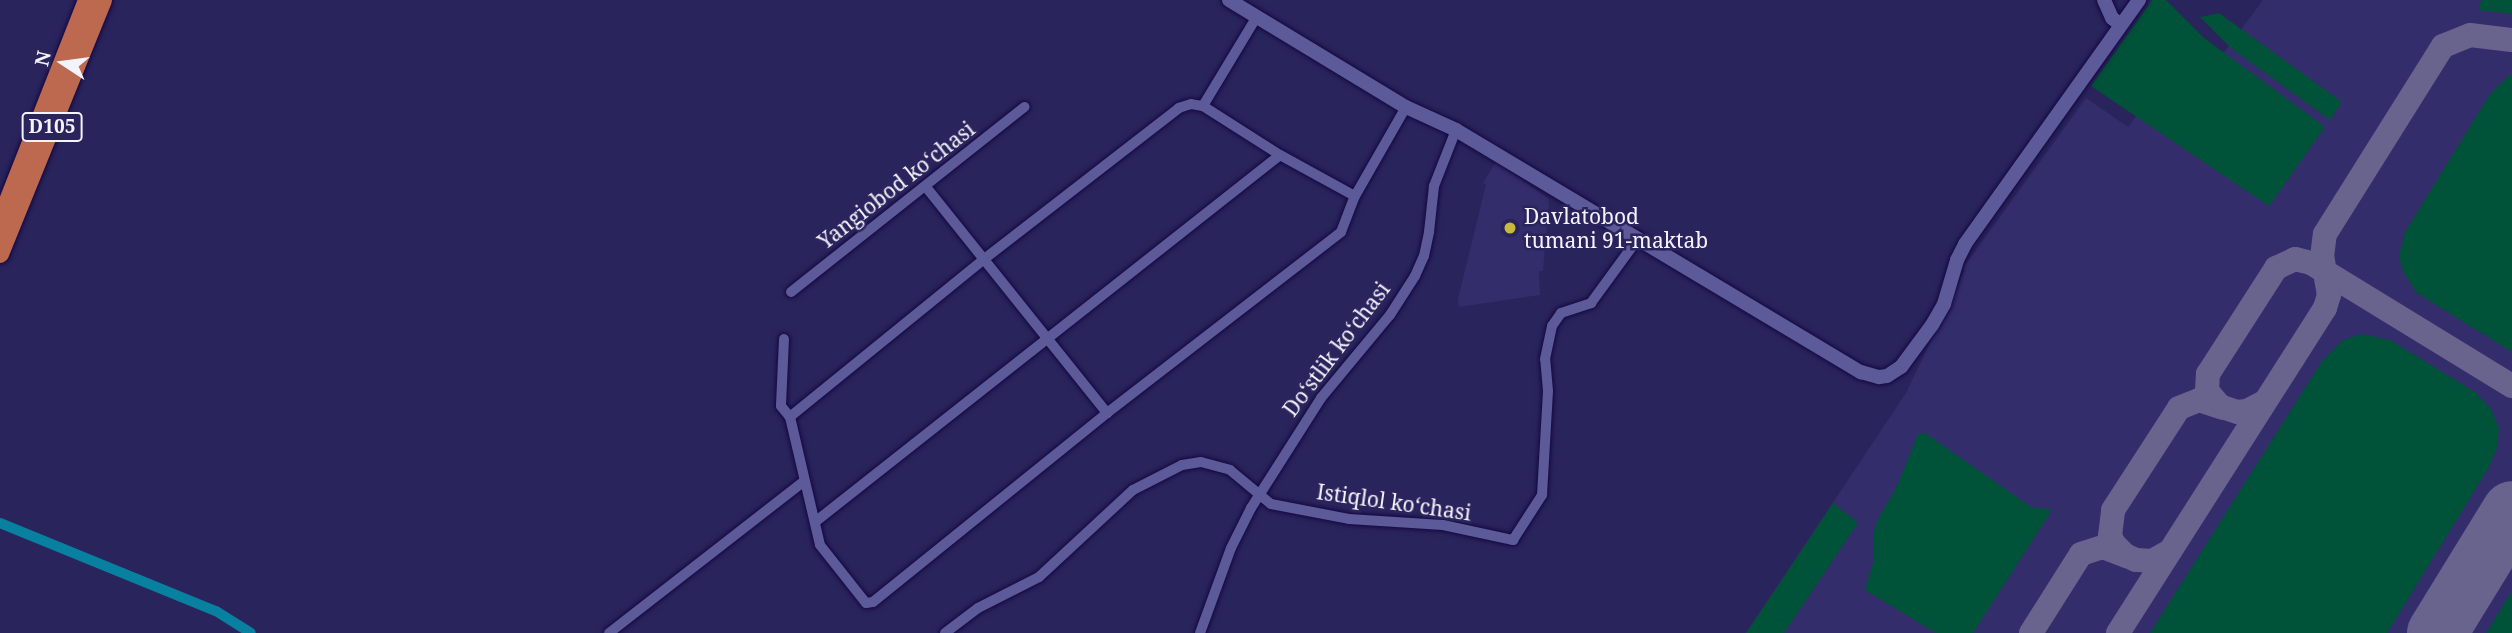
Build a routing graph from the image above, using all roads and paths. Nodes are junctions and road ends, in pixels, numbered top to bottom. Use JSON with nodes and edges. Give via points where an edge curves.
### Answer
{"nodes":[{"id":1,"x":87,"y":0,"type":"edge"},
{"id":2,"x":103,"y":0,"type":"edge"},
{"id":3,"x":1229,"y":0,"type":"edge"},
{"id":4,"x":2104,"y":0,"type":"edge"},
{"id":5,"x":2139,"y":0,"type":"edge"},
{"id":6,"x":1256,"y":18,"type":"junction"},
{"id":7,"x":2121,"y":25,"type":"junction"},
{"id":8,"x":1203,"y":106,"type":"junction"},
{"id":9,"x":1024,"y":107,"type":"dead end"},
{"id":10,"x":1406,"y":107,"type":"junction"},
{"id":11,"x":1456,"y":130,"type":"junction"},
{"id":12,"x":1280,"y":155,"type":"junction"},
{"id":13,"x":926,"y":187,"type":"junction"},
{"id":14,"x":1355,"y":196,"type":"junction"},
{"id":15,"x":0,"y":221,"type":"edge"},
{"id":16,"x":1637,"y":240,"type":"junction"},
{"id":17,"x":0,"y":254,"type":"edge"},
{"id":18,"x":984,"y":260,"type":"junction"},
{"id":19,"x":792,"y":292,"type":"dead end"},
{"id":20,"x":1046,"y":337,"type":"junction"},
{"id":21,"x":784,"y":339,"type":"dead end"},
{"id":22,"x":1107,"y":413,"type":"junction"},
{"id":23,"x":790,"y":416,"type":"junction"},
{"id":24,"x":804,"y":481,"type":"junction"},
{"id":25,"x":1259,"y":497,"type":"junction"},
{"id":26,"x":815,"y":522,"type":"junction"},
{"id":27,"x":609,"y":633,"type":"edge"},
{"id":28,"x":945,"y":633,"type":"edge"},
{"id":29,"x":1200,"y":633,"type":"edge"}],
"edges":[{"from":1,"to":15,"type":"highway","number":"D105"},
{"from":2,"to":17,"type":"highway","number":"D105"},
{"from":3,"to":6,"type":"street"},
{"from":4,"to":7,"type":"street","via":[[2112,18]]},
{"from":5,"to":7,"type":"street"},
{"from":6,"to":8,"type":"street"},
{"from":6,"to":10,"type":"street"},
{"from":7,"to":16,"type":"street","via":[[1965,244],[1932,325],[1901,367],[1887,376],[1861,372]]},
{"from":8,"to":12,"type":"street"},
{"from":8,"to":18,"type":"street","via":[[1179,108]]},
{"from":9,"to":13,"type":"street","name":"Yangiobod koʻchasi"},
{"from":10,"to":11,"type":"street"},
{"from":10,"to":14,"type":"street"},
{"from":11,"to":16,"type":"street"},
{"from":11,"to":25,"type":"street","name":"Doʻstlik koʻchasi","via":[[1434,186],[1424,256],[1415,276],[1390,315],[1321,397]]},
{"from":12,"to":14,"type":"street"},
{"from":12,"to":20,"type":"street"},
{"from":13,"to":18,"type":"street"},
{"from":13,"to":19,"type":"street","name":"Yangiobod koʻchasi"},
{"from":14,"to":22,"type":"street","via":[[1341,232]]},
{"from":16,"to":25,"type":"street","name":"Istiqlol koʻchasi","via":[[1591,303],[1561,313],[1552,326],[1545,359],[1548,391],[1542,495],[1513,540],[1420,521],[1337,517],[1271,504]]},
{"from":18,"to":20,"type":"street"},
{"from":18,"to":23,"type":"street"},
{"from":20,"to":22,"type":"street"},
{"from":20,"to":26,"type":"street"},
{"from":21,"to":23,"type":"street","via":[[781,406]]},
{"from":22,"to":26,"type":"street","via":[[870,604],[821,545]]},
{"from":23,"to":24,"type":"street"},
{"from":24,"to":26,"type":"street"},
{"from":24,"to":27,"type":"street"},
{"from":25,"to":28,"type":"street","via":[[1217,464],[1192,464],[1160,474],[1133,491],[1039,577],[978,608]]},
{"from":25,"to":29,"type":"street","name":"Doʻstlik koʻchasi","via":[[1231,548]]}]}
